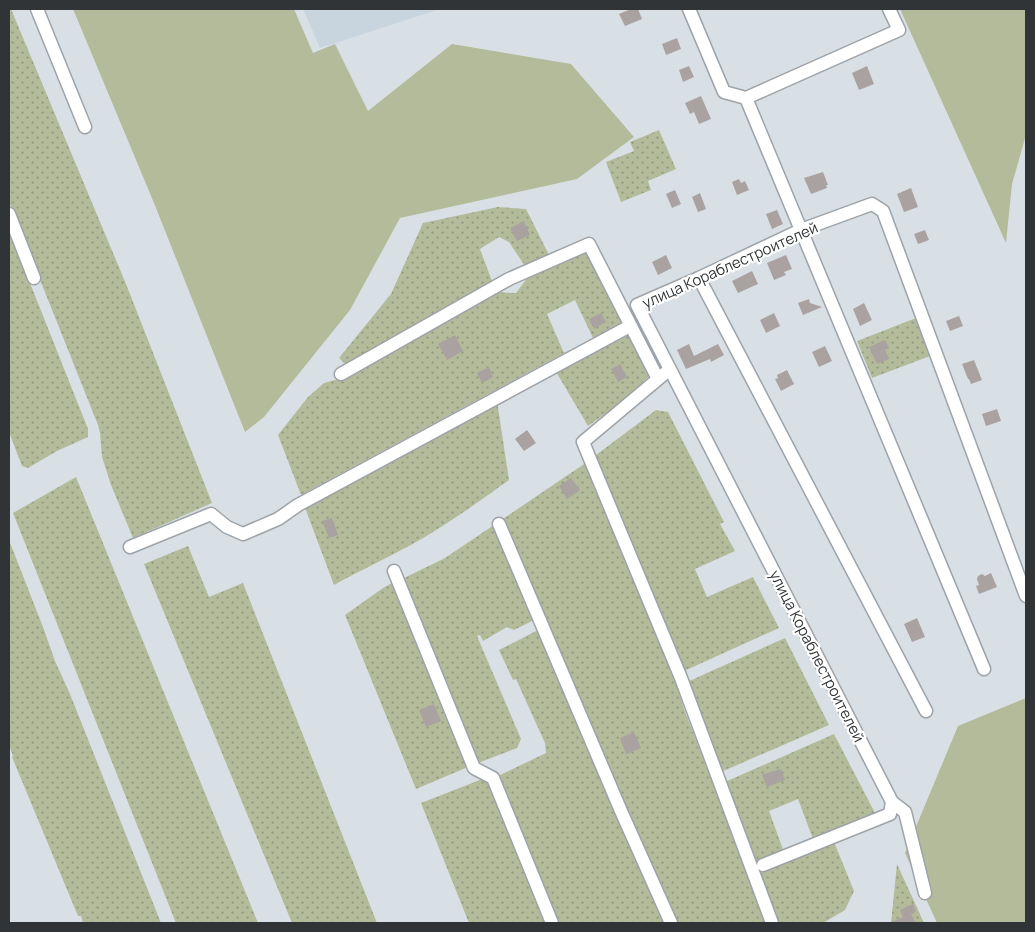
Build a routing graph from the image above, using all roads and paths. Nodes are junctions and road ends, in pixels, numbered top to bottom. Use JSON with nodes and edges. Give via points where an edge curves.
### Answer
{"nodes":[{"id":1,"x":37,"y":9,"type":"edge"},
{"id":2,"x":689,"y":9,"type":"edge"},
{"id":3,"x":888,"y":9,"type":"edge"},
{"id":4,"x":746,"y":98,"type":"junction"},
{"id":5,"x":85,"y":127,"type":"dead end"},
{"id":6,"x":9,"y":214,"type":"edge"},
{"id":7,"x":801,"y":230,"type":"junction"},
{"id":8,"x":34,"y":278,"type":"dead end"},
{"id":9,"x":699,"y":278,"type":"junction"},
{"id":10,"x":630,"y":326,"type":"junction"},
{"id":11,"x":670,"y":369,"type":"junction"},
{"id":12,"x":341,"y":374,"type":"dead end"},
{"id":13,"x":658,"y":379,"type":"junction"},
{"id":14,"x":499,"y":524,"type":"dead end"},
{"id":15,"x":130,"y":547,"type":"dead end"},
{"id":16,"x":394,"y":571,"type":"dead end"},
{"id":17,"x":1026,"y":596,"type":"edge"},
{"id":18,"x":984,"y":669,"type":"dead end"},
{"id":19,"x":926,"y":711,"type":"dead end"},
{"id":20,"x":892,"y":802,"type":"junction"},
{"id":21,"x":763,"y":865,"type":"dead end"},
{"id":22,"x":925,"y":893,"type":"dead end"},
{"id":23,"x":552,"y":923,"type":"edge"},
{"id":24,"x":671,"y":923,"type":"edge"},
{"id":25,"x":772,"y":923,"type":"edge"}],
"edges":[{"from":1,"to":5,"type":"street"},
{"from":2,"to":4,"type":"street","via":[[724,92]]},
{"from":3,"to":4,"type":"street","via":[[899,30]]},
{"from":4,"to":7,"type":"street"},
{"from":6,"to":8,"type":"street"},
{"from":7,"to":9,"type":"street","name":"улица Кораблестроителей"},
{"from":7,"to":17,"type":"street","name":"улица Кораблестроителей","via":[[872,204],[882,211]]},
{"from":7,"to":18,"type":"street"},
{"from":9,"to":11,"type":"street","name":"улица Кораблестроителей","via":[[636,305]]},
{"from":9,"to":19,"type":"street"},
{"from":10,"to":12,"type":"street","via":[[589,244],[509,279]]},
{"from":10,"to":13,"type":"street"},
{"from":10,"to":15,"type":"street","via":[[298,505],[278,520],[243,534],[227,527],[211,514]]},
{"from":11,"to":13,"type":"street"},
{"from":11,"to":20,"type":"street","name":"улица Кораблестроителей"},
{"from":13,"to":25,"type":"street","via":[[583,442],[681,678]]},
{"from":14,"to":24,"type":"street"},
{"from":16,"to":23,"type":"street","via":[[474,768],[493,778]]},
{"from":20,"to":21,"type":"street","via":[[890,814]]},
{"from":20,"to":22,"type":"street","name":"улица Кораблестроителей","via":[[905,812]]}]}
